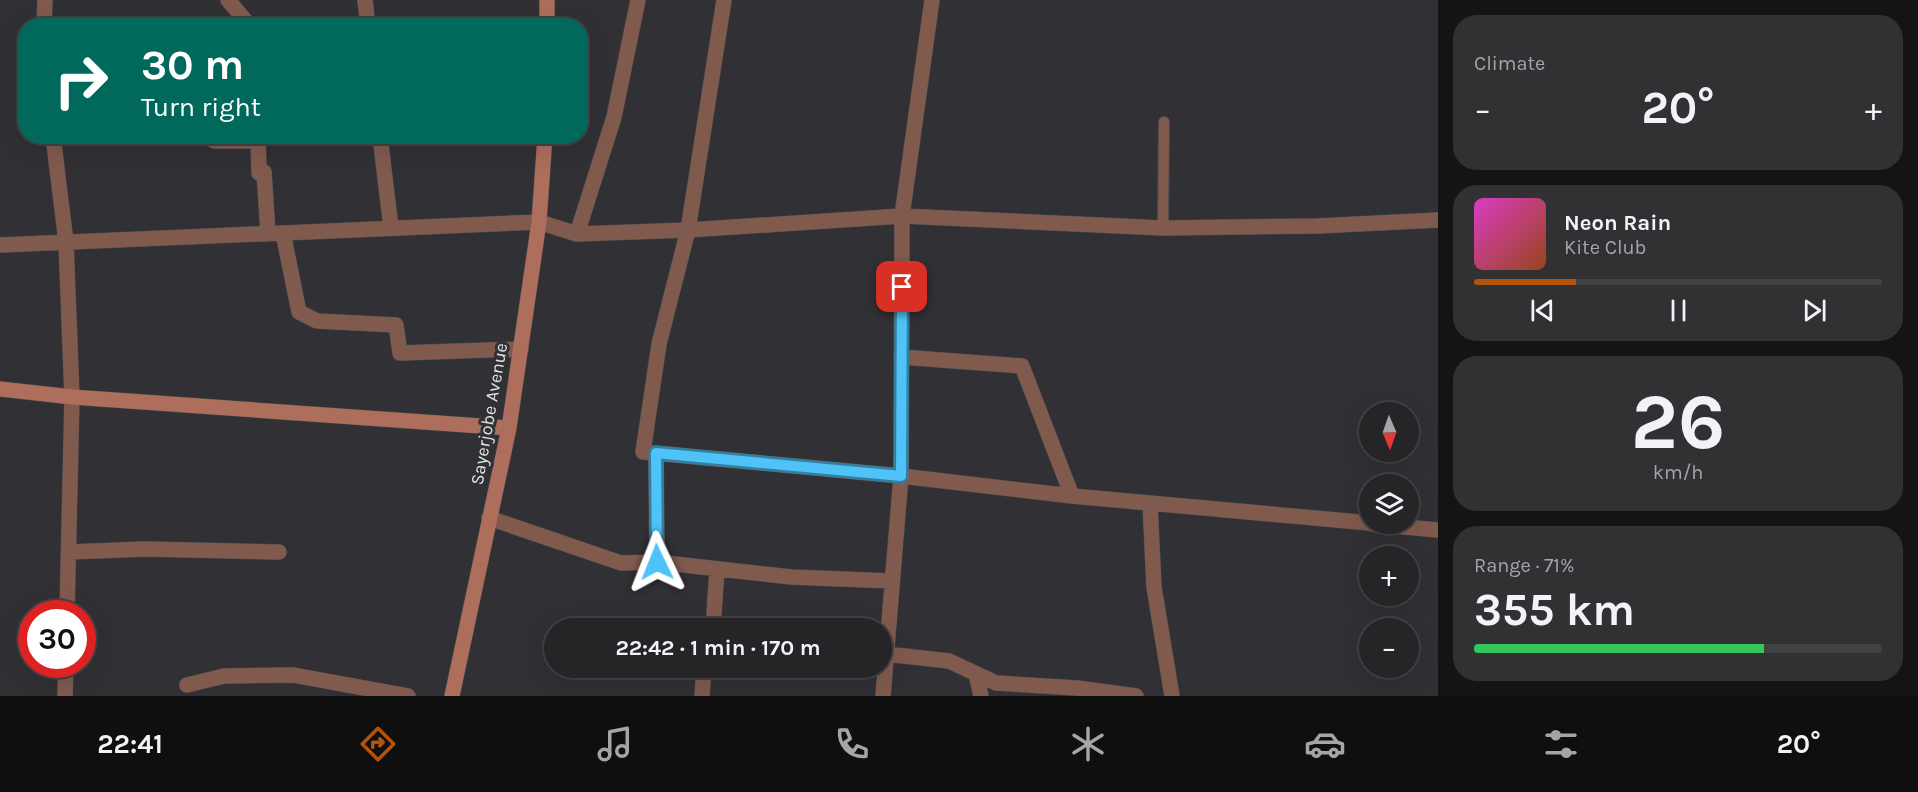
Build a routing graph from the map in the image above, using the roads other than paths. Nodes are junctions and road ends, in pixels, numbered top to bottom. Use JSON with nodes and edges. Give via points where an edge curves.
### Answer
{"nodes":[{"id":1,"x":45,"y":0,"type":"edge"},
{"id":2,"x":228,"y":0,"type":"edge"},
{"id":3,"x":365,"y":0,"type":"edge"},
{"id":4,"x":547,"y":0,"type":"edge"},
{"id":5,"x":638,"y":0,"type":"edge"},
{"id":6,"x":724,"y":0,"type":"edge"},
{"id":7,"x":932,"y":0,"type":"edge"},
{"id":8,"x":44,"y":18,"type":"edge"},
{"id":9,"x":243,"y":18,"type":"edge"},
{"id":10,"x":367,"y":18,"type":"edge"},
{"id":11,"x":547,"y":18,"type":"edge"},
{"id":12,"x":1164,"y":122,"type":"dead end"},
{"id":13,"x":53,"y":144,"type":"edge"},
{"id":14,"x":258,"y":144,"type":"edge"},
{"id":15,"x":381,"y":144,"type":"edge"},
{"id":16,"x":544,"y":144,"type":"edge"},
{"id":17,"x":902,"y":216,"type":"junction"},
{"id":18,"x":1438,"y":220,"type":"edge"},
{"id":19,"x":540,"y":222,"type":"junction"},
{"id":20,"x":391,"y":228,"type":"junction"},
{"id":21,"x":1163,"y":228,"type":"junction"},
{"id":22,"x":688,"y":230,"type":"junction"},
{"id":23,"x":276,"y":234,"type":"junction"},
{"id":24,"x":577,"y":234,"type":"junction"},
{"id":25,"x":66,"y":242,"type":"junction"},
{"id":26,"x":0,"y":245,"type":"edge"},
{"id":27,"x":520,"y":349,"type":"junction"},
{"id":28,"x":901,"y":357,"type":"junction"},
{"id":29,"x":0,"y":389,"type":"edge"},
{"id":30,"x":72,"y":397,"type":"junction"},
{"id":31,"x":509,"y":428,"type":"junction"},
{"id":32,"x":656,"y":453,"type":"junction"},
{"id":33,"x":901,"y":476,"type":"junction"},
{"id":34,"x":1072,"y":496,"type":"junction"},
{"id":35,"x":1150,"y":503,"type":"junction"},
{"id":36,"x":489,"y":518,"type":"junction"},
{"id":37,"x":1359,"y":522,"type":"edge"},
{"id":38,"x":1419,"y":528,"type":"edge"},
{"id":39,"x":1438,"y":530,"type":"edge"},
{"id":40,"x":69,"y":552,"type":"junction"},
{"id":41,"x":279,"y":552,"type":"dead end"},
{"id":42,"x":657,"y":562,"type":"junction"},
{"id":43,"x":717,"y":569,"type":"junction"},
{"id":44,"x":892,"y":581,"type":"junction"},
{"id":45,"x":67,"y":600,"type":"edge"},
{"id":46,"x":714,"y":618,"type":"edge"},
{"id":47,"x":889,"y":618,"type":"edge"},
{"id":48,"x":892,"y":655,"type":"edge"},
{"id":49,"x":976,"y":674,"type":"junction"},
{"id":50,"x":66,"y":678,"type":"edge"},
{"id":51,"x":703,"y":678,"type":"edge"},
{"id":52,"x":884,"y":678,"type":"edge"},
{"id":53,"x":187,"y":685,"type":"dead end"},
{"id":54,"x":65,"y":696,"type":"edge"},
{"id":55,"x":408,"y":696,"type":"edge"},
{"id":56,"x":452,"y":696,"type":"edge"},
{"id":57,"x":702,"y":696,"type":"edge"},
{"id":58,"x":883,"y":696,"type":"edge"},
{"id":59,"x":981,"y":696,"type":"edge"},
{"id":60,"x":1136,"y":696,"type":"edge"},
{"id":61,"x":1172,"y":696,"type":"edge"}],
"edges":[{"from":1,"to":8,"type":"street"},
{"from":2,"to":9,"type":"street"},
{"from":3,"to":10,"type":"street"},
{"from":4,"to":11,"type":"street"},
{"from":5,"to":24,"type":"street","via":[[614,117]]},
{"from":6,"to":22,"type":"street"},
{"from":7,"to":17,"type":"street"},
{"from":12,"to":21,"type":"lane"},
{"from":13,"to":25,"type":"street"},
{"from":14,"to":23,"type":"street","via":[[259,173],[264,172]]},
{"from":15,"to":20,"type":"street"},
{"from":16,"to":19,"type":"street","name":"Sayerjobe Avenue"},
{"from":17,"to":21,"type":"street"},
{"from":17,"to":22,"type":"street"},
{"from":17,"to":28,"type":"street"},
{"from":18,"to":21,"type":"street"},
{"from":19,"to":20,"type":"street"},
{"from":19,"to":24,"type":"street"},
{"from":19,"to":27,"type":"street","name":"Sayerjobe Avenue"},
{"from":20,"to":23,"type":"street"},
{"from":22,"to":24,"type":"street"},
{"from":22,"to":32,"type":"street","via":[[659,344],[643,452]]},
{"from":23,"to":25,"type":"street"},
{"from":23,"to":27,"type":"street","via":[[299,312],[317,321],[396,325],[400,353]]},
{"from":25,"to":26,"type":"street"},
{"from":25,"to":30,"type":"street"},
{"from":27,"to":31,"type":"street","name":"Sayerjobe Avenue"},
{"from":28,"to":33,"type":"street"},
{"from":28,"to":34,"type":"street","via":[[1022,366]]},
{"from":29,"to":30,"type":"street"},
{"from":30,"to":31,"type":"street"},
{"from":30,"to":40,"type":"street"},
{"from":31,"to":36,"type":"street","name":"Sayerjobe Avenue"},
{"from":32,"to":33,"type":"street"},
{"from":32,"to":42,"type":"street"},
{"from":33,"to":34,"type":"street"},
{"from":33,"to":44,"type":"street"},
{"from":34,"to":35,"type":"street"},
{"from":35,"to":37,"type":"street"},
{"from":35,"to":61,"type":"street","via":[[1154,587]]},
{"from":36,"to":42,"type":"street","via":[[621,563]]},
{"from":36,"to":56,"type":"street","name":"Sayerjobe Avenue"},
{"from":38,"to":39,"type":"street"},
{"from":40,"to":41,"type":"street"},
{"from":40,"to":45,"type":"street"},
{"from":42,"to":43,"type":"street"},
{"from":43,"to":44,"type":"street"},
{"from":43,"to":46,"type":"street"},
{"from":44,"to":47,"type":"street"},
{"from":48,"to":49,"type":"street","via":[[948,661]]},
{"from":49,"to":59,"type":"street"},
{"from":49,"to":60,"type":"street","via":[[996,683]]},
{"from":50,"to":54,"type":"street"},
{"from":51,"to":57,"type":"street"},
{"from":52,"to":58,"type":"street"},
{"from":53,"to":55,"type":"street","via":[[224,676],[292,675]]}]}
